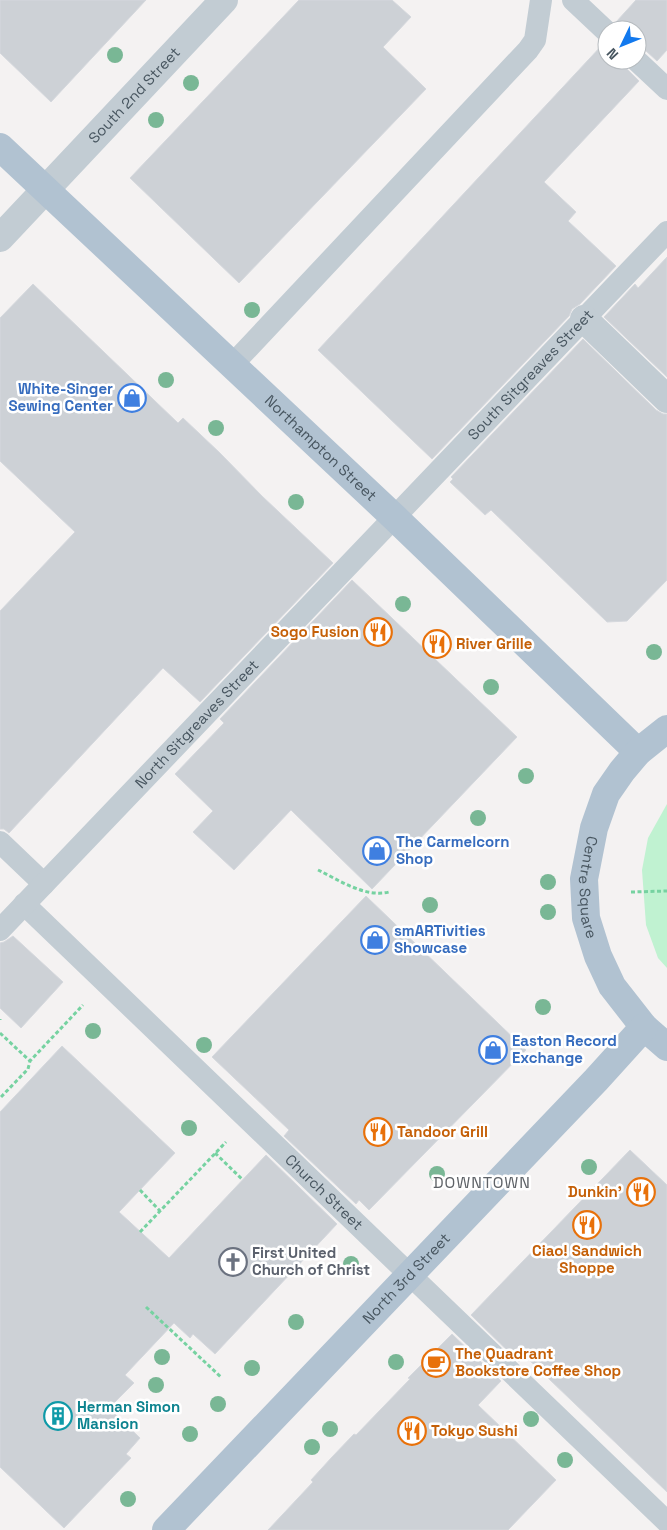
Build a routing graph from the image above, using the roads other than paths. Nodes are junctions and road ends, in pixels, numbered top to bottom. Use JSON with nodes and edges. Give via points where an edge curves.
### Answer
{"nodes":[{"id":1,"x":224,"y":0,"type":"edge"},
{"id":2,"x":541,"y":0,"type":"edge"},
{"id":3,"x":573,"y":0,"type":"edge"},
{"id":4,"x":597,"y":23,"type":"edge"},
{"id":5,"x":647,"y":70,"type":"edge"},
{"id":6,"x":667,"y":89,"type":"edge"},
{"id":7,"x":0,"y":147,"type":"edge"},
{"id":8,"x":46,"y":190,"type":"junction"},
{"id":9,"x":667,"y":232,"type":"edge"},
{"id":10,"x":0,"y":238,"type":"edge"},
{"id":11,"x":584,"y":319,"type":"junction"},
{"id":12,"x":232,"y":365,"type":"junction"},
{"id":13,"x":667,"y":399,"type":"edge"},
{"id":14,"x":394,"y":518,"type":"junction"},
{"id":15,"x":667,"y":729,"type":"edge"},
{"id":16,"x":638,"y":752,"type":"junction"},
{"id":17,"x":0,"y":842,"type":"edge"},
{"id":18,"x":44,"y":884,"type":"junction"},
{"id":19,"x":24,"y":904,"type":"junction"},
{"id":20,"x":0,"y":930,"type":"edge"},
{"id":21,"x":644,"y":1027,"type":"junction"},
{"id":22,"x":667,"y":1047,"type":"edge"},
{"id":23,"x":410,"y":1275,"type":"junction"},
{"id":24,"x":667,"y":1522,"type":"edge"},
{"id":25,"x":166,"y":1530,"type":"edge"}],
"edges":[{"from":1,"to":8,"type":"street","name":"South 2nd Street"},
{"from":2,"to":12,"type":"lane","via":[[535,40],[528,50]]},
{"from":3,"to":4,"type":"lane"},
{"from":5,"to":6,"type":"lane"},
{"from":7,"to":8,"type":"main road","name":"Northampton Street"},
{"from":8,"to":10,"type":"street","name":"South 2nd Street"},
{"from":8,"to":12,"type":"main road","name":"Northampton Street"},
{"from":9,"to":11,"type":"lane","name":"South Sitgreaves Street"},
{"from":11,"to":13,"type":"street"},
{"from":11,"to":14,"type":"lane","name":"South Sitgreaves Street"},
{"from":12,"to":14,"type":"main road","name":"Northampton Street"},
{"from":14,"to":16,"type":"main road","name":"Northampton Street"},
{"from":14,"to":18,"type":"lane","name":"North Sitgreaves Street"},
{"from":15,"to":16,"type":"main road","name":"Centre Square"},
{"from":16,"to":21,"type":"main road","name":"Centre Square","via":[[606,794],[594,828],[584,879],[586,918],[598,956],[612,986]]},
{"from":17,"to":18,"type":"lane"},
{"from":18,"to":19,"type":"lane","name":"North Sitgreaves Street"},
{"from":19,"to":20,"type":"lane","name":"North Sitgreaves Street"},
{"from":19,"to":23,"type":"lane","name":"Church Street"},
{"from":21,"to":22,"type":"main road","name":"Centre Square"},
{"from":21,"to":23,"type":"main road","name":"North 3rd Street"},
{"from":23,"to":24,"type":"lane","name":"Church Street"},
{"from":23,"to":25,"type":"main road","name":"North 3rd Street"}]}
